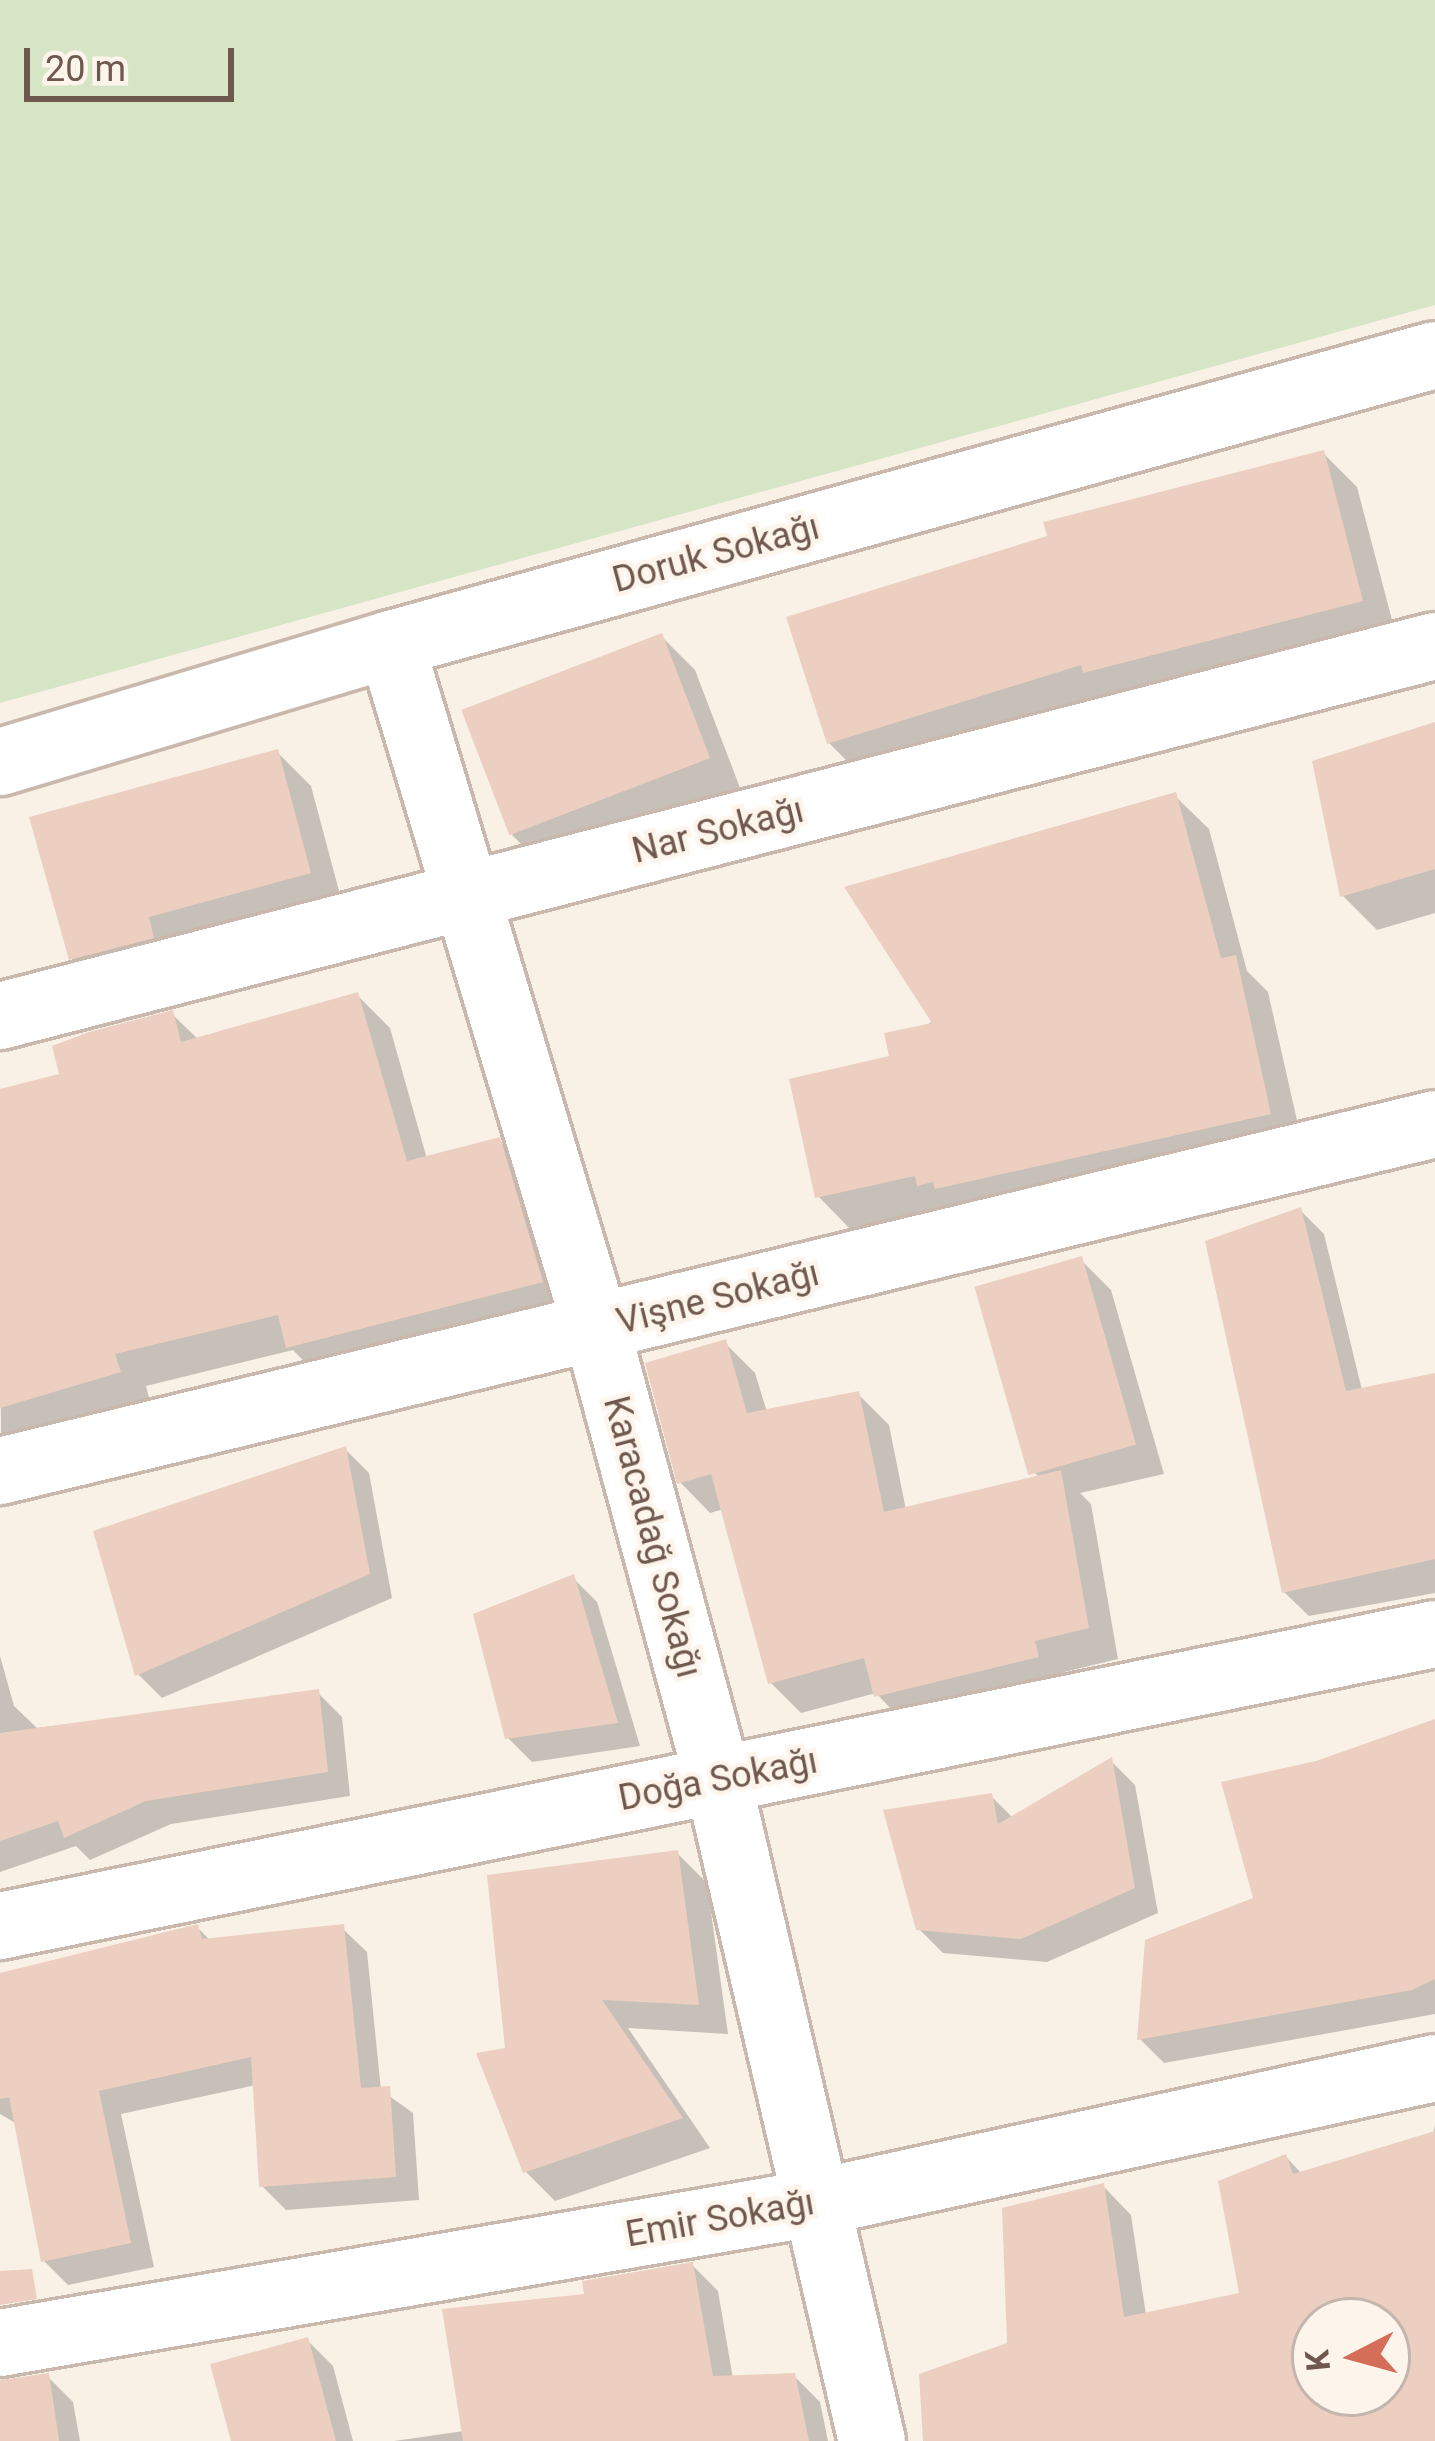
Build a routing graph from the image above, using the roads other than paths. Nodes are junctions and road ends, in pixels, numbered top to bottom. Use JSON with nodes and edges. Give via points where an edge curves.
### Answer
{"nodes":[{"id":1,"x":1435,"y":355,"type":"edge"},
{"id":2,"x":391,"y":644,"type":"junction"},
{"id":3,"x":1435,"y":646,"type":"edge"},
{"id":4,"x":0,"y":762,"type":"edge"},
{"id":5,"x":467,"y":895,"type":"junction"},
{"id":6,"x":0,"y":1016,"type":"edge"},
{"id":7,"x":1435,"y":1124,"type":"edge"},
{"id":8,"x":596,"y":1327,"type":"junction"},
{"id":9,"x":0,"y":1471,"type":"edge"},
{"id":10,"x":1435,"y":1634,"type":"edge"},
{"id":11,"x":718,"y":1780,"type":"junction"},
{"id":12,"x":0,"y":1926,"type":"edge"},
{"id":13,"x":1435,"y":2068,"type":"edge"},
{"id":14,"x":820,"y":2202,"type":"junction"},
{"id":15,"x":0,"y":2343,"type":"edge"},
{"id":16,"x":872,"y":2441,"type":"edge"}],
"edges":[{"from":1,"to":2,"type":"street","name":"Doruk Sokağı"},
{"from":2,"to":4,"type":"street","name":"Doruk Sokağı"},
{"from":2,"to":5,"type":"street","name":"Karacadağ Sokağı"},
{"from":3,"to":5,"type":"street","name":"Nar Sokağı"},
{"from":5,"to":6,"type":"street","name":"Nar Sokağı"},
{"from":5,"to":8,"type":"street","name":"Karacadağ Sokağı"},
{"from":7,"to":8,"type":"street","name":"Vişne Sokağı"},
{"from":8,"to":9,"type":"street","name":"Vişne Sokağı"},
{"from":8,"to":11,"type":"street","name":"Karacadağ Sokağı"},
{"from":10,"to":11,"type":"street","name":"Doğa Sokağı"},
{"from":11,"to":12,"type":"street","name":"Doğa Sokağı"},
{"from":11,"to":14,"type":"street","name":"Karacadağ Sokağı"},
{"from":13,"to":14,"type":"street","name":"Emir Sokağı"},
{"from":14,"to":15,"type":"street","name":"Emir Sokağı"},
{"from":14,"to":16,"type":"street","name":"Karacadağ Sokağı"}]}
